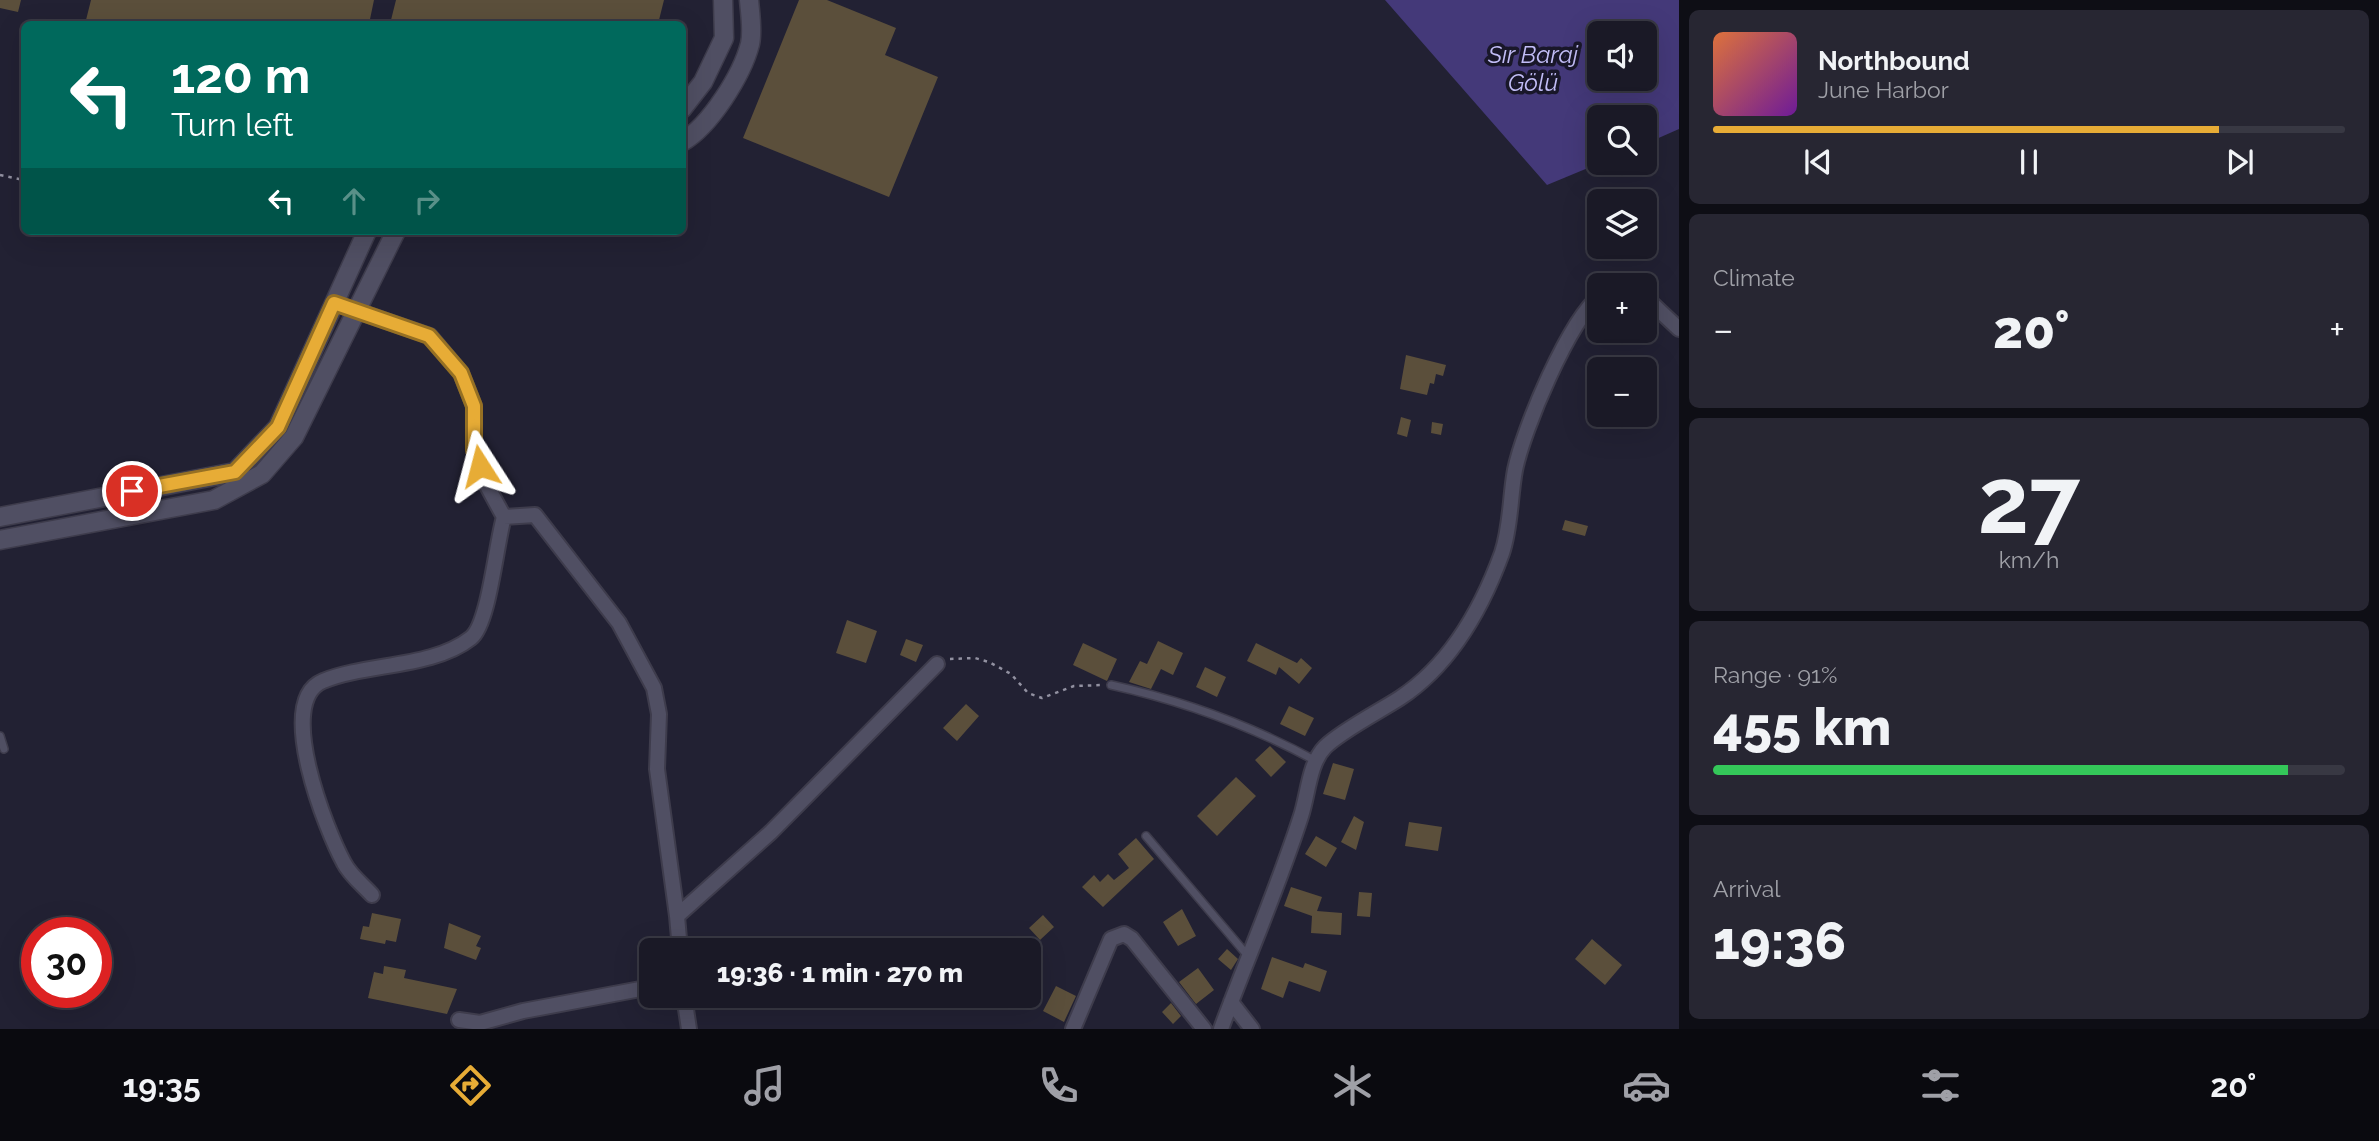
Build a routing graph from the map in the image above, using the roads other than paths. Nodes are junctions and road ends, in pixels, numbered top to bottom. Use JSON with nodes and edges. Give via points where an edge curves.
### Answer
{"nodes":[{"id":1,"x":723,"y":0,"type":"edge"},
{"id":2,"x":749,"y":0,"type":"edge"},
{"id":3,"x":686,"y":104,"type":"edge"},
{"id":4,"x":686,"y":140,"type":"edge"},
{"id":5,"x":365,"y":235,"type":"edge"},
{"id":6,"x":394,"y":235,"type":"edge"},
{"id":7,"x":334,"y":303,"type":"junction"},
{"id":8,"x":1587,"y":308,"type":"edge"},
{"id":9,"x":1657,"y":308,"type":"edge"},
{"id":10,"x":357,"y":310,"type":"junction"},
{"id":11,"x":1679,"y":329,"type":"edge"},
{"id":12,"x":0,"y":517,"type":"edge"},
{"id":13,"x":504,"y":517,"type":"junction"},
{"id":14,"x":0,"y":540,"type":"edge"},
{"id":15,"x":937,"y":664,"type":"road end"},
{"id":16,"x":1111,"y":685,"type":"road end"},
{"id":17,"x":0,"y":736,"type":"edge"},
{"id":18,"x":4,"y":749,"type":"dead end"},
{"id":19,"x":1316,"y":762,"type":"junction"},
{"id":20,"x":1146,"y":835,"type":"dead end"},
{"id":21,"x":372,"y":895,"type":"dead end"},
{"id":22,"x":677,"y":916,"type":"junction"},
{"id":23,"x":679,"y":938,"type":"edge"},
{"id":24,"x":1248,"y":957,"type":"junction"},
{"id":25,"x":639,"y":989,"type":"edge"},
{"id":26,"x":1231,"y":1002,"type":"junction"},
{"id":27,"x":686,"y":1008,"type":"edge"},
{"id":28,"x":459,"y":1020,"type":"dead end"},
{"id":29,"x":689,"y":1029,"type":"edge"},
{"id":30,"x":1073,"y":1029,"type":"edge"},
{"id":31,"x":1204,"y":1029,"type":"edge"},
{"id":32,"x":1221,"y":1029,"type":"edge"},
{"id":33,"x":1252,"y":1029,"type":"edge"}],
"edges":[{"from":1,"to":3,"type":"street","via":[[724,38],[703,82]]},
{"from":2,"to":4,"type":"street","via":[[751,43],[726,96],[696,134]]},
{"from":5,"to":7,"type":"street"},
{"from":6,"to":10,"type":"street"},
{"from":7,"to":10,"type":"street"},
{"from":7,"to":12,"type":"street","via":[[278,427],[235,472]]},
{"from":8,"to":19,"type":"street","via":[[1531,416],[1516,469],[1502,552],[1446,659],[1405,695],[1325,747]]},
{"from":9,"to":11,"type":"street"},
{"from":10,"to":13,"type":"street","via":[[429,336],[461,373],[474,406],[474,450]]},
{"from":10,"to":14,"type":"street","via":[[294,437],[262,474],[214,500]]},
{"from":13,"to":21,"type":"street","via":[[484,620],[472,638],[444,651],[321,682],[307,699],[302,726],[318,806],[345,866]]},
{"from":13,"to":22,"type":"street","via":[[535,515],[544,525],[619,623],[654,688],[659,714],[657,769]]},
{"from":15,"to":22,"type":"street","via":[[771,832]]},
{"from":16,"to":19,"type":"lane","via":[[1184,702],[1257,731]]},
{"from":17,"to":18,"type":"lane"},
{"from":19,"to":24,"type":"street","via":[[1301,817]]},
{"from":20,"to":24,"type":"lane"},
{"from":22,"to":23,"type":"street"},
{"from":24,"to":26,"type":"street"},
{"from":25,"to":28,"type":"street","via":[[480,1023]]},
{"from":26,"to":32,"type":"street"},
{"from":26,"to":33,"type":"street"},
{"from":27,"to":29,"type":"street"},
{"from":30,"to":31,"type":"street","via":[[1111,939],[1124,934]]}]}
